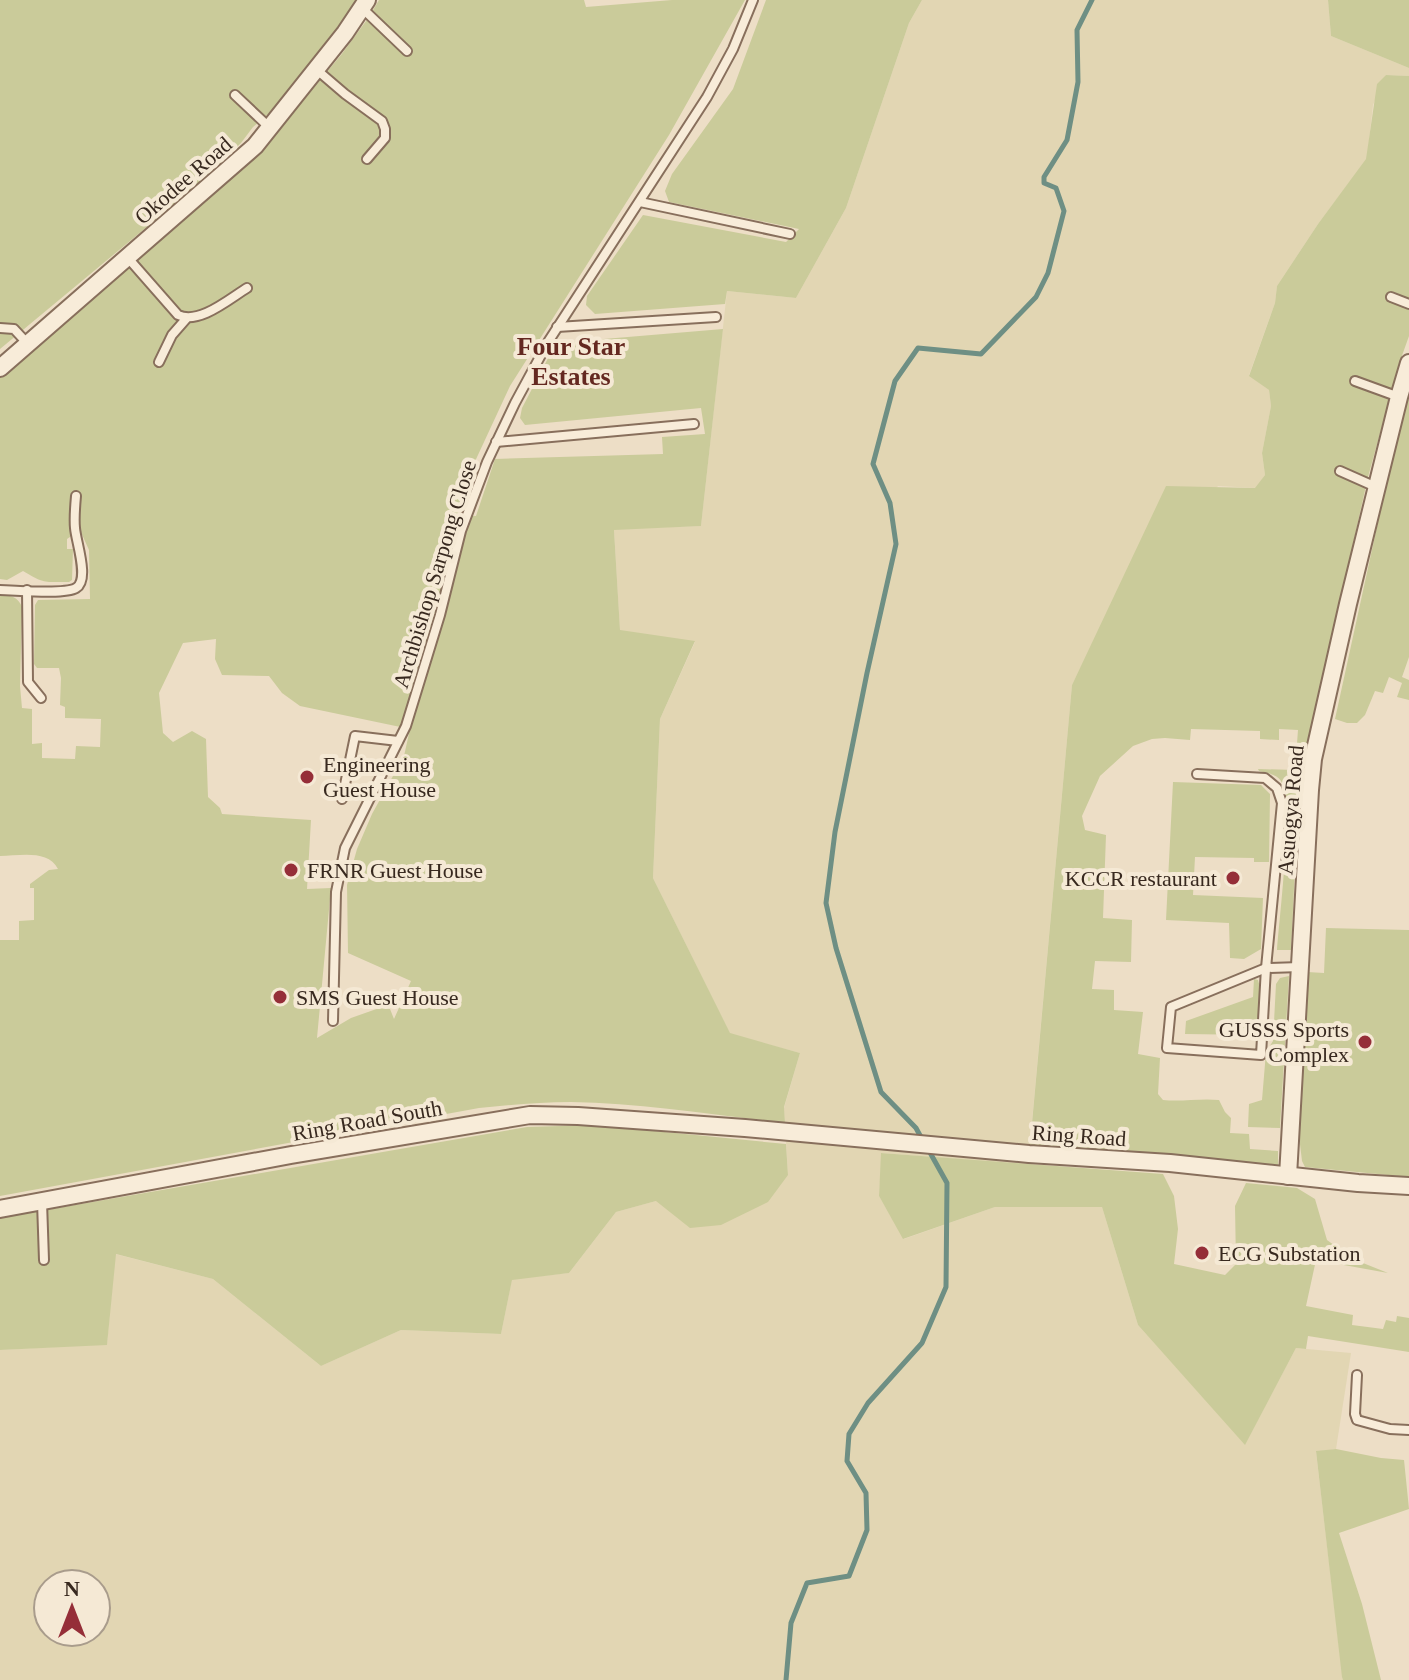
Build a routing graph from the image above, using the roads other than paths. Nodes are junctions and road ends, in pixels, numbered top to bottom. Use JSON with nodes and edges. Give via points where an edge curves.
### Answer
{"nodes":[{"id":1,"x":753,"y":0,"type":"edge"},
{"id":2,"x":365,"y":4,"type":"edge"},
{"id":3,"x":407,"y":51,"type":"dead end"},
{"id":4,"x":317,"y":70,"type":"junction"},
{"id":5,"x":235,"y":95,"type":"dead end"},
{"id":6,"x":270,"y":128,"type":"junction"},
{"id":7,"x":367,"y":159,"type":"dead end"},
{"id":8,"x":640,"y":202,"type":"junction"},
{"id":9,"x":790,"y":234,"type":"dead end"},
{"id":10,"x":128,"y":258,"type":"junction"},
{"id":11,"x":247,"y":288,"type":"dead end"},
{"id":12,"x":1391,"y":297,"type":"dead end"},
{"id":13,"x":1409,"y":304,"type":"edge"},
{"id":14,"x":716,"y":317,"type":"dead end"},
{"id":15,"x":186,"y":319,"type":"junction"},
{"id":16,"x":557,"y":327,"type":"junction"},
{"id":17,"x":0,"y":328,"type":"edge"},
{"id":18,"x":28,"y":344,"type":"junction"},
{"id":19,"x":159,"y":362,"type":"dead end"},
{"id":20,"x":1409,"y":363,"type":"edge"},
{"id":21,"x":0,"y":368,"type":"edge"},
{"id":22,"x":1355,"y":381,"type":"dead end"},
{"id":23,"x":1399,"y":397,"type":"junction"},
{"id":24,"x":694,"y":424,"type":"dead end"},
{"id":25,"x":496,"y":442,"type":"junction"},
{"id":26,"x":1340,"y":471,"type":"dead end"},
{"id":27,"x":1377,"y":488,"type":"junction"},
{"id":28,"x":76,"y":496,"type":"dead end"},
{"id":29,"x":0,"y":590,"type":"edge"},
{"id":30,"x":27,"y":590,"type":"junction"},
{"id":31,"x":41,"y":698,"type":"dead end"},
{"id":32,"x":398,"y":741,"type":"junction"},
{"id":33,"x":1197,"y":774,"type":"dead end"},
{"id":34,"x":342,"y":799,"type":"dead end"},
{"id":35,"x":1301,"y":966,"type":"junction"},
{"id":36,"x":1266,"y":968,"type":"junction"},
{"id":37,"x":333,"y":1021,"type":"dead end"},
{"id":38,"x":745,"y":1128,"type":"joint"},
{"id":39,"x":1288,"y":1176,"type":"junction"},
{"id":40,"x":1409,"y":1186,"type":"edge"},
{"id":41,"x":42,"y":1202,"type":"junction"},
{"id":42,"x":0,"y":1209,"type":"edge"},
{"id":43,"x":44,"y":1260,"type":"dead end"},
{"id":44,"x":1357,"y":1375,"type":"dead end"},
{"id":45,"x":1409,"y":1430,"type":"edge"}],
"edges":[{"from":1,"to":8,"type":"lane","name":"Archbishop Sarpong Close","via":[[707,97]]},
{"from":2,"to":3,"type":"lane"},
{"from":2,"to":4,"type":"street","name":"Okodee Road"},
{"from":4,"to":6,"type":"street","name":"Okodee Road"},
{"from":4,"to":7,"type":"lane","via":[[382,121],[385,138]]},
{"from":5,"to":6,"type":"lane"},
{"from":6,"to":10,"type":"street","name":"Okodee Road"},
{"from":8,"to":9,"type":"lane"},
{"from":8,"to":16,"type":"lane","name":"Archbishop Sarpong Close"},
{"from":10,"to":15,"type":"lane"},
{"from":10,"to":18,"type":"street","name":"Okodee Road"},
{"from":11,"to":15,"type":"lane","via":[[201,316]]},
{"from":12,"to":13,"type":"lane"},
{"from":14,"to":16,"type":"lane"},
{"from":15,"to":19,"type":"lane"},
{"from":16,"to":25,"type":"lane","name":"Archbishop Sarpong Close"},
{"from":17,"to":18,"type":"lane","via":[[14,329]]},
{"from":18,"to":21,"type":"street","name":"Okodee Road"},
{"from":20,"to":23,"type":"street","name":"Asuogya Road"},
{"from":22,"to":23,"type":"lane"},
{"from":23,"to":27,"type":"street","name":"Asuogya Road"},
{"from":24,"to":25,"type":"lane"},
{"from":25,"to":32,"type":"lane","name":"Archbishop Sarpong Close","via":[[461,531]]},
{"from":26,"to":27,"type":"lane"},
{"from":27,"to":35,"type":"street","name":"Asuogya Road","via":[[1313,759]]},
{"from":28,"to":30,"type":"lane","via":[[81,582],[63,591]]},
{"from":29,"to":30,"type":"lane"},
{"from":30,"to":31,"type":"lane","via":[[28,682]]},
{"from":32,"to":34,"type":"lane","via":[[355,736]]},
{"from":32,"to":37,"type":"lane","name":"Archbishop Sarpong Close","via":[[345,848],[336,892]]},
{"from":33,"to":36,"type":"lane","via":[[1265,778],[1277,788],[1282,803]]},
{"from":35,"to":36,"type":"lane"},
{"from":35,"to":39,"type":"street","name":"Asuogya Road"},
{"from":36,"to":36,"type":"lane","via":[[1171,1007],[1167,1048],[1261,1055]]},
{"from":38,"to":39,"type":"street","name":"Ring Road"},
{"from":38,"to":41,"type":"street","name":"Ring Road South","via":[[530,1115]]},
{"from":39,"to":40,"type":"street","name":"Ring Road"},
{"from":41,"to":42,"type":"street","name":"Ring Road South"},
{"from":41,"to":43,"type":"lane"},
{"from":44,"to":45,"type":"lane","via":[[1357,1420]]}]}
